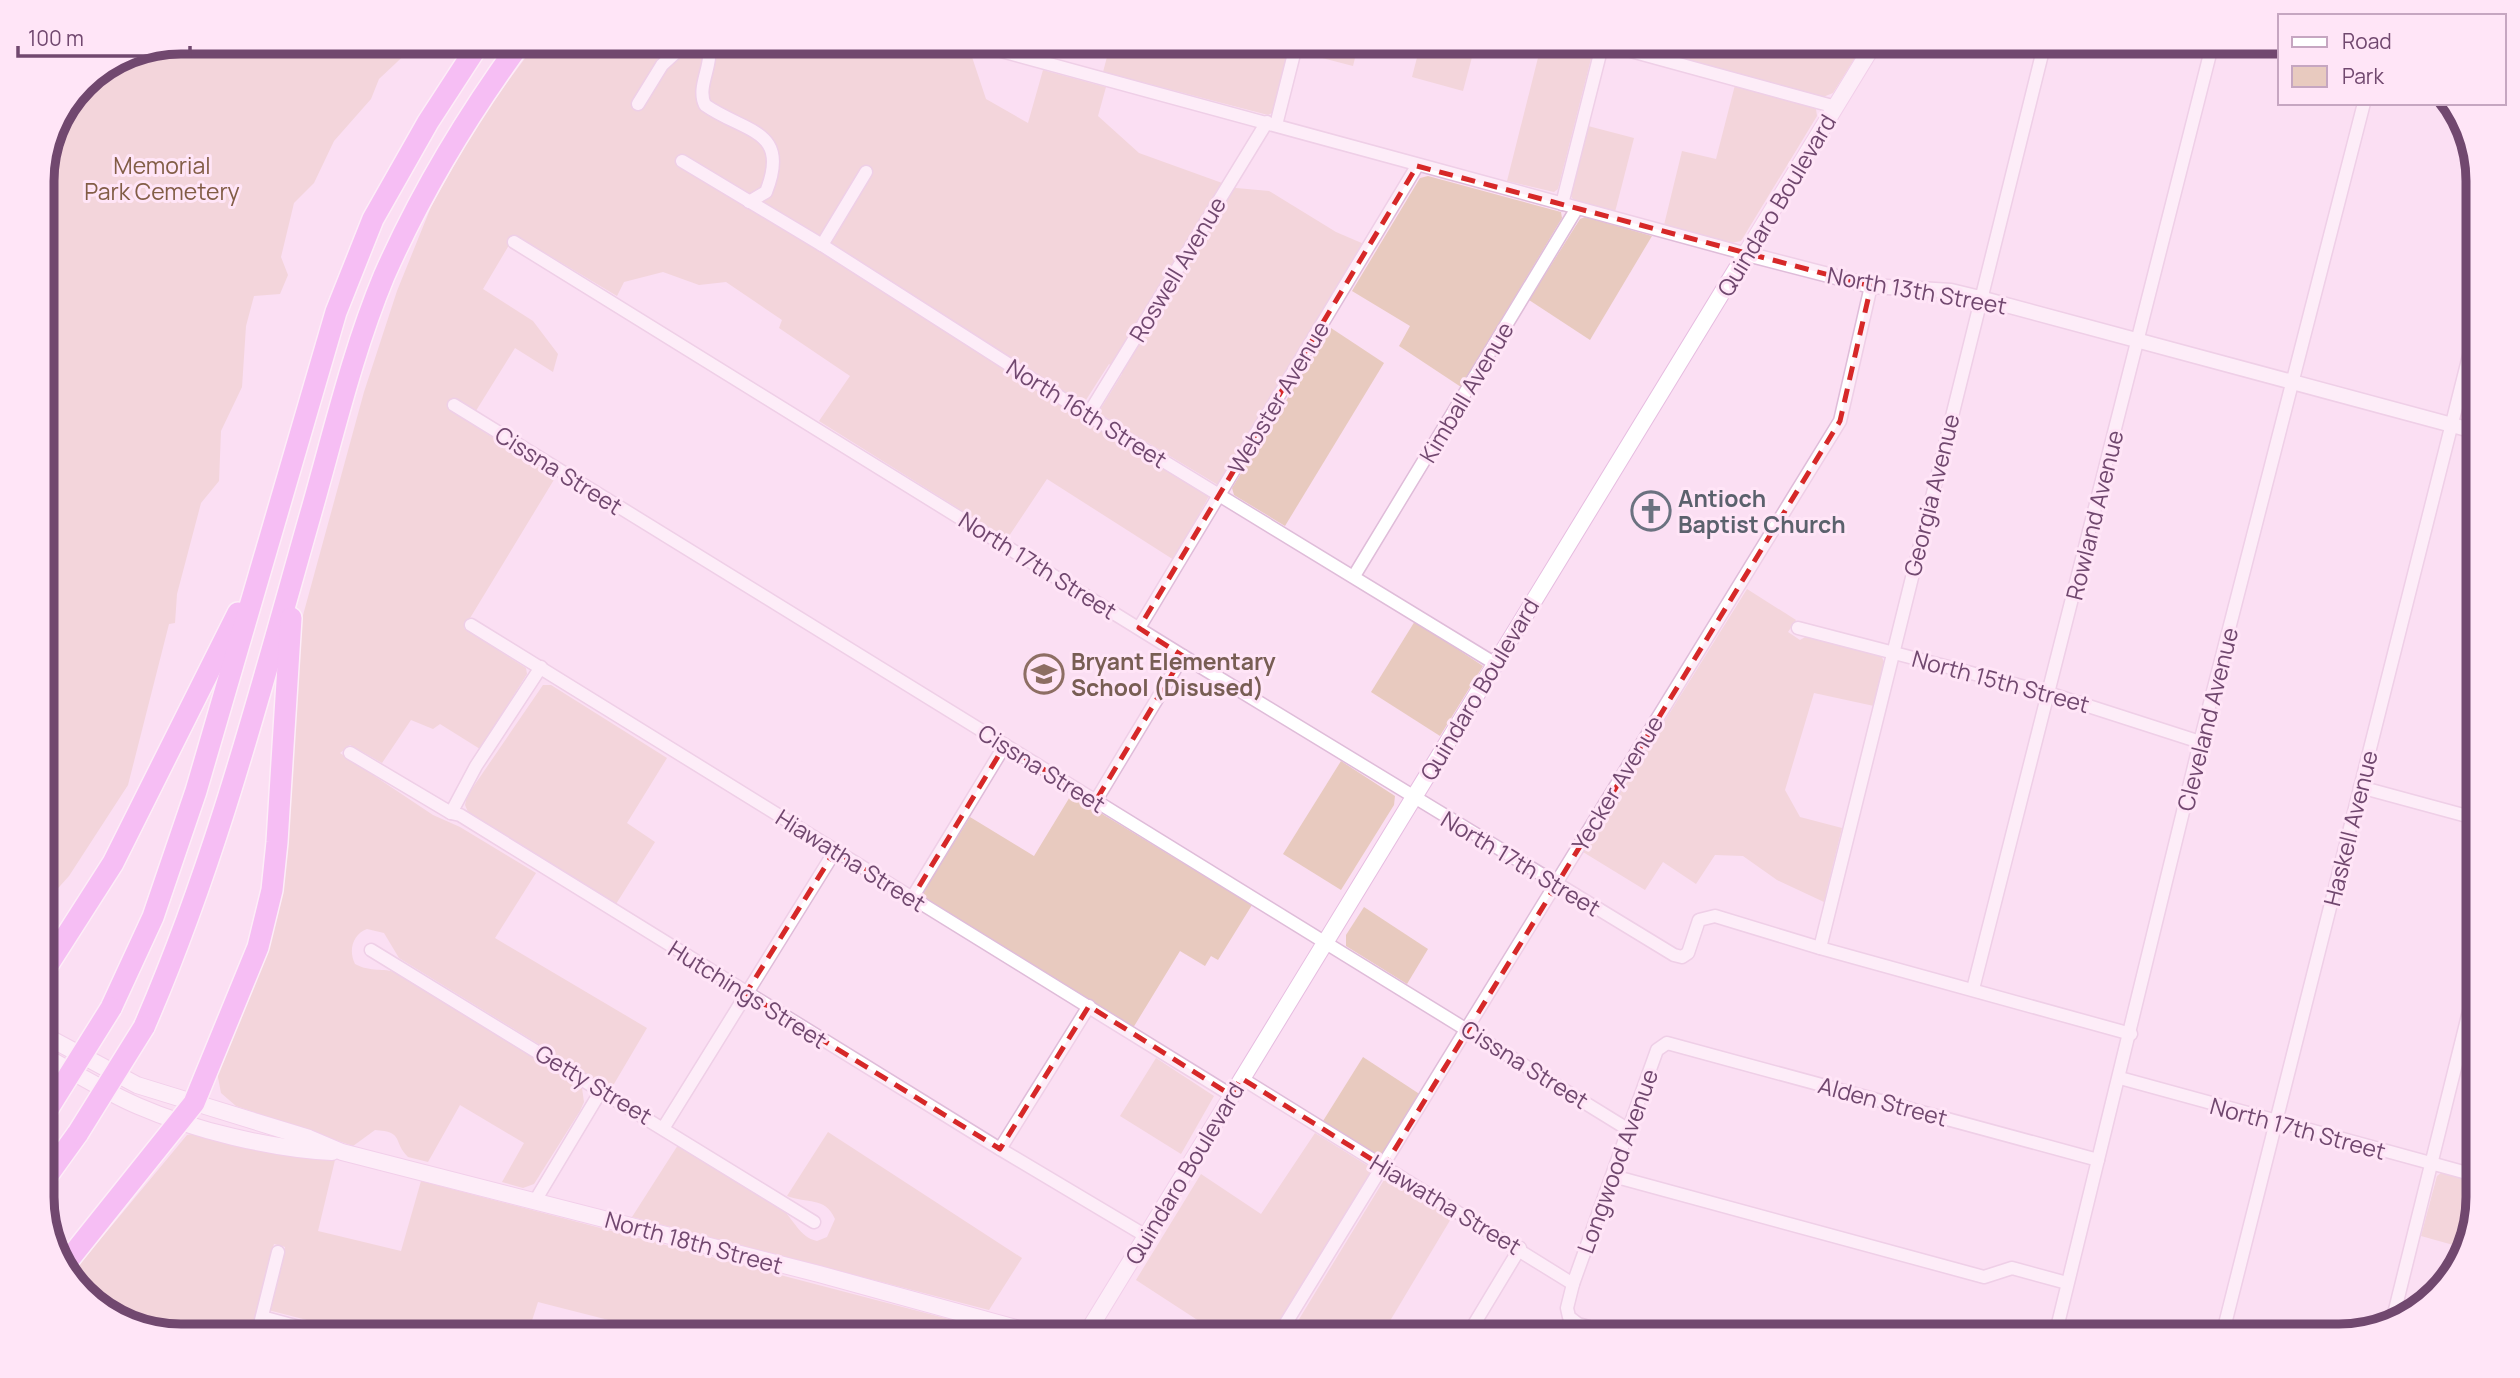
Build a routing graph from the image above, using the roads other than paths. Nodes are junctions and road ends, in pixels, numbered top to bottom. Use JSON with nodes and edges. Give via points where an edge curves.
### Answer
{"nodes":[{"id":1,"x":473,"y":54,"type":"edge"},
{"id":2,"x":512,"y":54,"type":"edge"},
{"id":3,"x":674,"y":54,"type":"edge"},
{"id":4,"x":708,"y":54,"type":"edge"},
{"id":5,"x":1013,"y":54,"type":"edge"},
{"id":6,"x":1293,"y":54,"type":"edge"},
{"id":7,"x":1598,"y":54,"type":"edge"},
{"id":8,"x":1644,"y":54,"type":"edge"},
{"id":9,"x":1868,"y":54,"type":"edge"},
{"id":10,"x":2042,"y":54,"type":"edge"},
{"id":11,"x":2210,"y":54,"type":"edge"},
{"id":12,"x":638,"y":104,"type":"dead end"},
{"id":13,"x":2363,"y":105,"type":"edge"},
{"id":14,"x":1836,"y":107,"type":"junction"},
{"id":15,"x":1271,"y":124,"type":"junction"},
{"id":16,"x":682,"y":161,"type":"dead end"},
{"id":17,"x":1417,"y":166,"type":"junction"},
{"id":18,"x":866,"y":172,"type":"dead end"},
{"id":19,"x":749,"y":202,"type":"junction"},
{"id":20,"x":1562,"y":204,"type":"junction"},
{"id":21,"x":1577,"y":208,"type":"junction"},
{"id":22,"x":514,"y":242,"type":"dead end"},
{"id":23,"x":822,"y":245,"type":"junction"},
{"id":24,"x":1747,"y":254,"type":"junction"},
{"id":25,"x":1871,"y":286,"type":"junction"},
{"id":26,"x":1980,"y":298,"type":"junction"},
{"id":27,"x":2139,"y":341,"type":"junction"},
{"id":28,"x":2465,"y":374,"type":"edge"},
{"id":29,"x":2293,"y":382,"type":"junction"},
{"id":30,"x":454,"y":405,"type":"dead end"},
{"id":31,"x":1088,"y":415,"type":"junction"},
{"id":32,"x":2453,"y":425,"type":"junction"},
{"id":33,"x":2465,"y":428,"type":"edge"},
{"id":34,"x":1220,"y":495,"type":"junction"},
{"id":35,"x":262,"y":564,"type":"junction"},
{"id":36,"x":294,"y":571,"type":"junction"},
{"id":37,"x":1354,"y":576,"type":"junction"},
{"id":38,"x":471,"y":625,"type":"dead end"},
{"id":39,"x":1139,"y":628,"type":"junction"},
{"id":40,"x":1798,"y":628,"type":"dead end"},
{"id":41,"x":1893,"y":652,"type":"junction"},
{"id":42,"x":1183,"y":656,"type":"junction"},
{"id":43,"x":1494,"y":663,"type":"junction"},
{"id":44,"x":541,"y":667,"type":"junction"},
{"id":45,"x":2048,"y":693,"type":"junction"},
{"id":46,"x":2200,"y":742,"type":"junction"},
{"id":47,"x":1005,"y":745,"type":"junction"},
{"id":48,"x":350,"y":752,"type":"dead end"},
{"id":49,"x":2360,"y":787,"type":"junction"},
{"id":50,"x":1413,"y":797,"type":"junction"},
{"id":51,"x":1095,"y":802,"type":"junction"},
{"id":52,"x":451,"y":813,"type":"junction"},
{"id":53,"x":2466,"y":816,"type":"edge"},
{"id":54,"x":835,"y":851,"type":"junction"},
{"id":55,"x":1556,"y":885,"type":"junction"},
{"id":56,"x":912,"y":898,"type":"junction"},
{"id":57,"x":1325,"y":942,"type":"junction"},
{"id":58,"x":1820,"y":948,"type":"junction"},
{"id":59,"x":371,"y":950,"type":"dead end"},
{"id":60,"x":55,"y":954,"type":"edge"},
{"id":61,"x":1973,"y":989,"type":"junction"},
{"id":62,"x":746,"y":993,"type":"junction"},
{"id":63,"x":1089,"y":1006,"type":"junction"},
{"id":64,"x":2466,"y":1024,"type":"edge"},
{"id":65,"x":1469,"y":1028,"type":"junction"},
{"id":66,"x":2131,"y":1034,"type":"junction"},
{"id":67,"x":55,"y":1041,"type":"edge"},
{"id":68,"x":1667,"y":1042,"type":"joint"},
{"id":69,"x":55,"y":1062,"type":"edge"},
{"id":70,"x":1241,"y":1078,"type":"junction"},
{"id":71,"x":2120,"y":1078,"type":"junction"},
{"id":72,"x":602,"y":1090,"type":"junction"},
{"id":73,"x":1231,"y":1095,"type":"junction"},
{"id":74,"x":55,"y":1097,"type":"edge"},
{"id":75,"x":194,"y":1103,"type":"junction"},
{"id":76,"x":182,"y":1121,"type":"junction"},
{"id":77,"x":2275,"y":1123,"type":"junction"},
{"id":78,"x":664,"y":1127,"type":"junction"},
{"id":79,"x":1629,"y":1130,"type":"junction"},
{"id":80,"x":1000,"y":1149,"type":"junction"},
{"id":81,"x":342,"y":1152,"type":"junction"},
{"id":82,"x":2098,"y":1160,"type":"junction"},
{"id":83,"x":2431,"y":1164,"type":"junction"},
{"id":84,"x":55,"y":1165,"type":"edge"},
{"id":85,"x":1384,"y":1167,"type":"junction"},
{"id":86,"x":2466,"y":1173,"type":"edge"},
{"id":87,"x":1613,"y":1176,"type":"junction"},
{"id":88,"x":535,"y":1200,"type":"junction"},
{"id":89,"x":814,"y":1222,"type":"dead end"},
{"id":90,"x":1146,"y":1236,"type":"junction"},
{"id":91,"x":1520,"y":1248,"type":"junction"},
{"id":92,"x":278,"y":1252,"type":"dead end"},
{"id":93,"x":70,"y":1258,"type":"edge"},
{"id":94,"x":2067,"y":1283,"type":"junction"},
{"id":95,"x":1573,"y":1284,"type":"junction"},
{"id":96,"x":2395,"y":1311,"type":"edge"},
{"id":97,"x":262,"y":1317,"type":"junction"},
{"id":98,"x":260,"y":1324,"type":"edge"},
{"id":99,"x":288,"y":1324,"type":"edge"},
{"id":100,"x":1000,"y":1324,"type":"edge"},
{"id":101,"x":1092,"y":1324,"type":"edge"},
{"id":102,"x":1286,"y":1324,"type":"edge"},
{"id":103,"x":1474,"y":1324,"type":"edge"},
{"id":104,"x":1578,"y":1324,"type":"edge"},
{"id":105,"x":2058,"y":1324,"type":"edge"},
{"id":106,"x":2225,"y":1324,"type":"edge"}],
"edges":[{"from":1,"to":35,"type":"highway","via":[[373,219],[336,312]]},
{"from":2,"to":36,"type":"highway","via":[[432,175],[384,278],[356,355]]},
{"from":3,"to":12,"type":"street"},
{"from":4,"to":19,"type":"street","via":[[700,89],[705,105],[760,134],[774,153],[775,166],[766,192]]},
{"from":5,"to":15,"type":"street","name":"North 13th Street"},
{"from":6,"to":15,"type":"street","name":"Roswell Avenue"},
{"from":7,"to":20,"type":"street"},
{"from":8,"to":14,"type":"street"},
{"from":9,"to":14,"type":"main road","name":"Quindaro Boulevard"},
{"from":10,"to":26,"type":"street","name":"Georgia Avenue"},
{"from":11,"to":27,"type":"street","name":"Rowland Avenue"},
{"from":13,"to":29,"type":"street","name":"Cleveland Avenue"},
{"from":14,"to":24,"type":"main road","name":"Quindaro Boulevard"},
{"from":15,"to":17,"type":"street","name":"North 13th Street"},
{"from":15,"to":31,"type":"street","name":"Roswell Avenue"},
{"from":16,"to":19,"type":"street","name":"North 16th Street"},
{"from":17,"to":20,"type":"street","name":"North 13th Street"},
{"from":17,"to":34,"type":"street","name":"Webster Avenue"},
{"from":18,"to":23,"type":"street"},
{"from":19,"to":23,"type":"street","name":"North 16th Street"},
{"from":20,"to":21,"type":"street","name":"North 13th Street"},
{"from":21,"to":24,"type":"street","name":"North 13th Street"},
{"from":21,"to":37,"type":"street","name":"Kimball Avenue"},
{"from":22,"to":39,"type":"street","name":"North 17th Street"},
{"from":23,"to":31,"type":"street","name":"North 16th Street"},
{"from":24,"to":25,"type":"street","name":"North 13th Street"},
{"from":24,"to":43,"type":"main road","name":"Quindaro Boulevard"},
{"from":25,"to":26,"type":"street","name":"North 13th Street"},
{"from":25,"to":55,"type":"street","name":"Yecker Avenue","via":[[1840,421]]},
{"from":26,"to":27,"type":"street","name":"North 13th Street"},
{"from":26,"to":41,"type":"street","name":"Georgia Avenue"},
{"from":27,"to":29,"type":"street","name":"North 13th Street"},
{"from":27,"to":45,"type":"street","name":"Rowland Avenue"},
{"from":28,"to":32,"type":"street","name":"Haskell Avenue"},
{"from":29,"to":32,"type":"street","name":"North 13th Street"},
{"from":29,"to":46,"type":"street","name":"Cleveland Avenue"},
{"from":30,"to":47,"type":"street","name":"Cissna Street"},
{"from":31,"to":34,"type":"street","name":"North 16th Street"},
{"from":32,"to":33,"type":"street","name":"North 13th Street"},
{"from":32,"to":49,"type":"street","name":"Haskell Avenue"},
{"from":34,"to":37,"type":"street","name":"North 16th Street"},
{"from":34,"to":39,"type":"street","name":"Webster Avenue"},
{"from":35,"to":60,"type":"highway","via":[[113,863]]},
{"from":35,"to":74,"type":"highway","bridge":true,"via":[[188,816],[153,917],[111,1008]]},
{"from":36,"to":75,"type":"highway","via":[[272,890],[258,947]]},
{"from":36,"to":84,"type":"highway","bridge":true,"via":[[222,825],[179,948],[144,1027]]},
{"from":37,"to":43,"type":"street","name":"North 16th Street"},
{"from":38,"to":44,"type":"street","name":"Hiawatha Street"},
{"from":39,"to":42,"type":"street","name":"North 17th Street"},
{"from":40,"to":41,"type":"street","name":"North 15th Street"},
{"from":41,"to":45,"type":"street","name":"North 15th Street"},
{"from":41,"to":58,"type":"street","name":"Georgia Avenue"},
{"from":42,"to":50,"type":"street","name":"North 17th Street"},
{"from":42,"to":51,"type":"street"},
{"from":43,"to":50,"type":"main road","name":"Quindaro Boulevard"},
{"from":44,"to":52,"type":"street","via":[[475,765]]},
{"from":44,"to":54,"type":"street","name":"Hiawatha Street"},
{"from":45,"to":46,"type":"street","name":"North 15th Street"},
{"from":45,"to":61,"type":"street","name":"Rowland Avenue"},
{"from":46,"to":66,"type":"street","name":"Cleveland Avenue"},
{"from":47,"to":51,"type":"street","name":"Cissna Street"},
{"from":47,"to":56,"type":"street"},
{"from":48,"to":52,"type":"street","name":"Hutchings Street"},
{"from":49,"to":53,"type":"street"},
{"from":49,"to":77,"type":"street","name":"Haskell Avenue"},
{"from":50,"to":55,"type":"street","name":"North 17th Street"},
{"from":50,"to":57,"type":"main road","name":"Quindaro Boulevard"},
{"from":51,"to":57,"type":"street","name":"Cissna Street"},
{"from":52,"to":62,"type":"street","name":"Hutchings Street"},
{"from":54,"to":56,"type":"street","name":"Hiawatha Street"},
{"from":54,"to":62,"type":"street"},
{"from":55,"to":58,"type":"street","name":"North 17th Street","via":[[1682,957],[1688,953],[1699,920],[1706,916]]},
{"from":55,"to":65,"type":"street","name":"Yecker Avenue"},
{"from":56,"to":63,"type":"street","name":"Hiawatha Street"},
{"from":57,"to":65,"type":"street","name":"Cissna Street"},
{"from":57,"to":70,"type":"main road","name":"Quindaro Boulevard"},
{"from":58,"to":61,"type":"street","name":"North 17th Street"},
{"from":59,"to":72,"type":"street","name":"Getty Street"},
{"from":61,"to":66,"type":"street","name":"North 17th Street"},
{"from":62,"to":78,"type":"street"},
{"from":62,"to":80,"type":"street","name":"Hutchings Street"},
{"from":63,"to":73,"type":"street","name":"Hiawatha Street"},
{"from":63,"to":80,"type":"street"},
{"from":64,"to":83,"type":"street"},
{"from":65,"to":79,"type":"street","name":"Cissna Street"},
{"from":65,"to":85,"type":"street","name":"Yecker Avenue"},
{"from":66,"to":71,"type":"street","name":"Cleveland Avenue"},
{"from":67,"to":75,"type":"main road","name":"North 18th Street","via":[[137,1085]]},
{"from":68,"to":79,"type":"street","name":"Longwood Avenue","via":[[1657,1050]]},
{"from":68,"to":82,"type":"street","name":"Alden Street"},
{"from":69,"to":76,"type":"main road","name":"North 18th Street","via":[[138,1106]]},
{"from":70,"to":73,"type":"main road","name":"Quindaro Boulevard"},
{"from":70,"to":85,"type":"street","name":"Hiawatha Street"},
{"from":71,"to":77,"type":"street","name":"North 17th Street"},
{"from":71,"to":82,"type":"street","name":"Cleveland Avenue"},
{"from":72,"to":78,"type":"street","name":"Getty Street"},
{"from":72,"to":88,"type":"street"},
{"from":73,"to":90,"type":"main road","name":"Quindaro Boulevard"},
{"from":75,"to":76,"type":"highway"},
{"from":75,"to":81,"type":"main road","name":"North 18th Street"},
{"from":76,"to":81,"type":"main road","name":"North 18th Street","via":[[303,1151]]},
{"from":76,"to":93,"type":"highway"},
{"from":77,"to":83,"type":"street","name":"North 17th Street"},
{"from":77,"to":106,"type":"street","name":"Haskell Avenue"},
{"from":78,"to":89,"type":"street","name":"Getty Street"},
{"from":79,"to":87,"type":"street","name":"Longwood Avenue"},
{"from":80,"to":90,"type":"street","name":"Hutchings Street"},
{"from":81,"to":88,"type":"main road","name":"North 18th Street"},
{"from":82,"to":94,"type":"street","name":"Cleveland Avenue"},
{"from":83,"to":86,"type":"street","name":"North 17th Street"},
{"from":83,"to":96,"type":"street"},
{"from":85,"to":91,"type":"street","name":"Hiawatha Street"},
{"from":85,"to":102,"type":"street","name":"Yecker Avenue"},
{"from":87,"to":94,"type":"street","via":[[1984,1277],[2012,1268]]},
{"from":87,"to":95,"type":"street","name":"Longwood Avenue"},
{"from":88,"to":100,"type":"main road","name":"North 18th Street"},
{"from":90,"to":101,"type":"main road","name":"Quindaro Boulevard"},
{"from":91,"to":95,"type":"street","name":"Hiawatha Street"},
{"from":91,"to":103,"type":"street"},
{"from":92,"to":97,"type":"street"},
{"from":94,"to":105,"type":"street","name":"Cleveland Avenue"},
{"from":95,"to":104,"type":"street","via":[[1567,1308]]},
{"from":97,"to":98,"type":"street"},
{"from":97,"to":99,"type":"street"}]}
